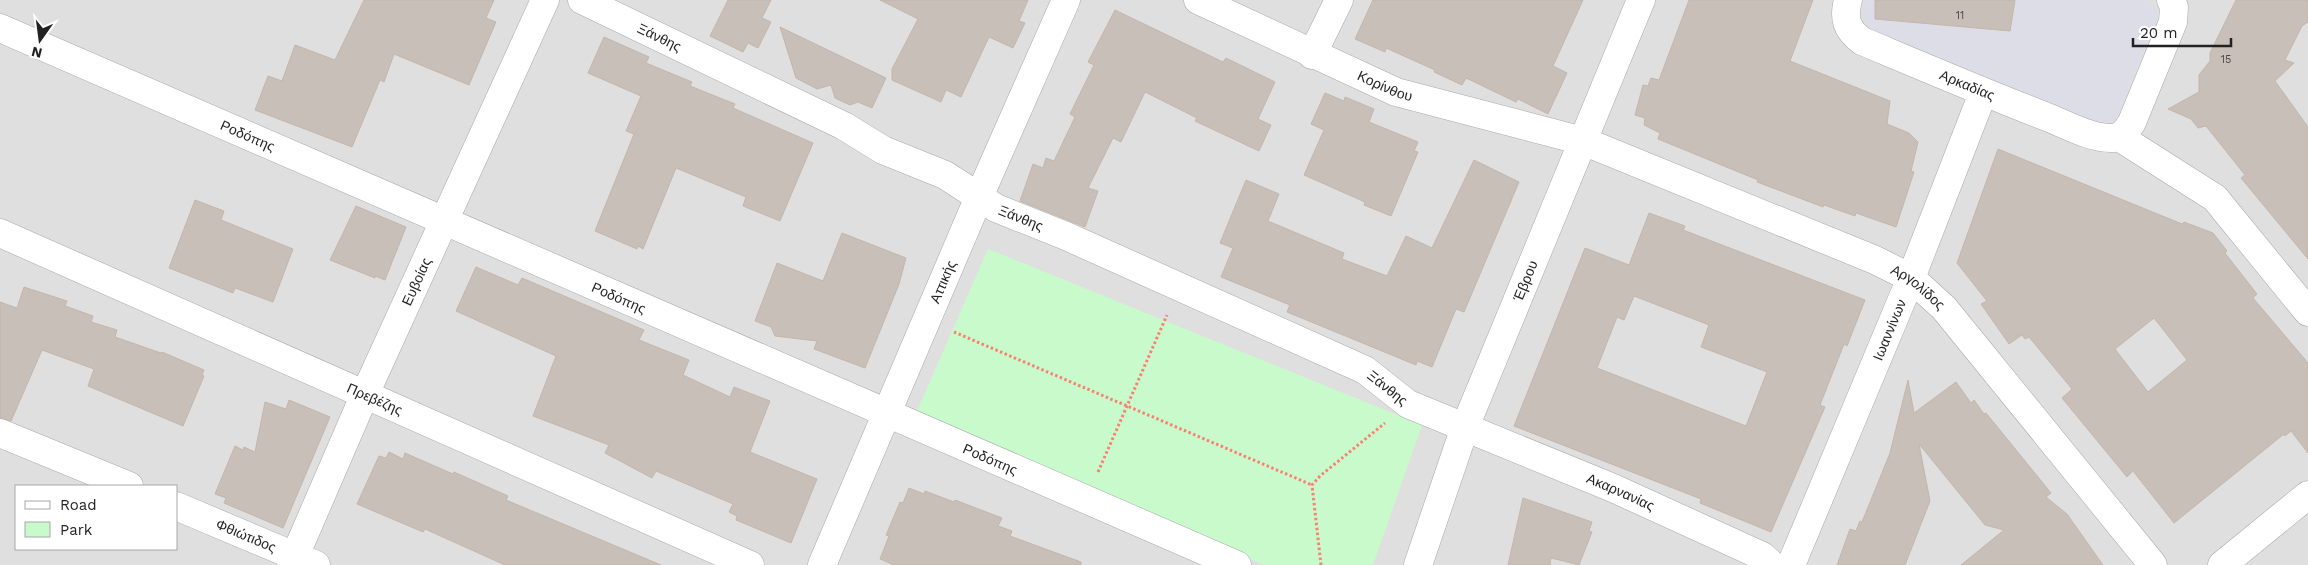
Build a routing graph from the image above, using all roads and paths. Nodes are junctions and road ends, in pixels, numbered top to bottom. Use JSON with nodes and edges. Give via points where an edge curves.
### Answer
{"nodes":[{"id":1,"x":545,"y":0,"type":"edge"},
{"id":2,"x":582,"y":0,"type":"edge"},
{"id":3,"x":1066,"y":0,"type":"edge"},
{"id":4,"x":1198,"y":0,"type":"edge"},
{"id":5,"x":1339,"y":0,"type":"edge"},
{"id":6,"x":1641,"y":0,"type":"edge"},
{"id":7,"x":1848,"y":0,"type":"edge"},
{"id":8,"x":2171,"y":0,"type":"edge"},
{"id":9,"x":0,"y":28,"type":"edge"},
{"id":10,"x":1312,"y":55,"type":"junction"},
{"id":11,"x":1983,"y":93,"type":"junction"},
{"id":12,"x":2119,"y":137,"type":"junction"},
{"id":13,"x":1583,"y":141,"type":"junction"},
{"id":14,"x":979,"y":197,"type":"junction"},
{"id":15,"x":446,"y":221,"type":"junction"},
{"id":16,"x":0,"y":233,"type":"edge"},
{"id":17,"x":1911,"y":278,"type":"junction"},
{"id":18,"x":1179,"y":287,"type":"junction"},
{"id":19,"x":2308,"y":312,"type":"edge"},
{"id":20,"x":926,"y":320,"type":"junction"},
{"id":21,"x":365,"y":394,"type":"junction"},
{"id":22,"x":1408,"y":404,"type":"junction"},
{"id":23,"x":1128,"y":406,"type":"junction"},
{"id":24,"x":886,"y":415,"type":"junction"},
{"id":25,"x":1465,"y":428,"type":"junction"},
{"id":26,"x":0,"y":433,"type":"edge"},
{"id":27,"x":126,"y":485,"type":"edge"},
{"id":28,"x":1312,"y":485,"type":"junction"},
{"id":29,"x":2308,"y":495,"type":"edge"},
{"id":30,"x":1086,"y":500,"type":"junction"},
{"id":31,"x":178,"y":507,"type":"edge"},
{"id":32,"x":301,"y":562,"type":"edge"},
{"id":33,"x":750,"y":565,"type":"edge"},
{"id":34,"x":822,"y":565,"type":"edge"},
{"id":35,"x":1238,"y":565,"type":"edge"},
{"id":36,"x":1321,"y":565,"type":"edge"},
{"id":37,"x":1418,"y":565,"type":"edge"},
{"id":38,"x":1772,"y":565,"type":"edge"},
{"id":39,"x":1791,"y":565,"type":"edge"},
{"id":40,"x":2153,"y":565,"type":"edge"},
{"id":41,"x":2222,"y":565,"type":"edge"}],
"edges":[{"from":1,"to":15,"type":"street","name":"Ευβοίας"},
{"from":2,"to":14,"type":"street","name":"Ξάνθης","via":[[844,126],[884,150],[945,175]]},
{"from":3,"to":14,"type":"street","name":"Αττικής"},
{"from":4,"to":10,"type":"street","name":"Κορίνθου"},
{"from":5,"to":10,"type":"street"},
{"from":6,"to":13,"type":"street","name":"Έβρου"},
{"from":7,"to":11,"type":"street","name":"Αρκαδίας","via":[[1846,22],[1862,41]]},
{"from":8,"to":12,"type":"street","via":[[2174,7],[2167,38],[2132,122]]},
{"from":9,"to":15,"type":"street","name":"Ροδόπης"},
{"from":10,"to":13,"type":"street","name":"Κορίνθου","via":[[1396,92]]},
{"from":11,"to":12,"type":"street","name":"Αρκαδίας","via":[[2098,136]]},
{"from":11,"to":17,"type":"street","name":"Ιωαννίνων"},
{"from":12,"to":19,"type":"street","name":"Αρκαδίας","via":[[2215,198]]},
{"from":13,"to":17,"type":"street","name":"Αργολίδος","via":[[1875,260]]},
{"from":13,"to":25,"type":"street","name":"Έβρου"},
{"from":14,"to":18,"type":"street","name":"Ξάνθης","via":[[996,208]]},
{"from":14,"to":20,"type":"street","name":"Αττικής"},
{"from":15,"to":21,"type":"street","name":"Ευβοίας"},
{"from":15,"to":24,"type":"street","name":"Ροδόπης"},
{"from":16,"to":21,"type":"street","name":"Πρεβέζης"},
{"from":17,"to":39,"type":"street","name":"Ιωαννίνων"},
{"from":17,"to":40,"type":"street","name":"Αργολίδος","via":[[1944,308]]},
{"from":18,"to":22,"type":"street","name":"Ξάνθης","via":[[1365,370]]},
{"from":18,"to":23,"type":"path"},
{"from":20,"to":23,"type":"path"},
{"from":20,"to":24,"type":"street","name":"Αττικής"},
{"from":21,"to":32,"type":"street","name":"Ευβοίας"},
{"from":21,"to":33,"type":"street","name":"Πρεβέζης"},
{"from":22,"to":25,"type":"street","name":"Ξάνθης"},
{"from":22,"to":28,"type":"path"},
{"from":23,"to":28,"type":"path"},
{"from":23,"to":30,"type":"path"},
{"from":24,"to":30,"type":"street","name":"Ροδόπης"},
{"from":24,"to":34,"type":"street","name":"Αττικής"},
{"from":25,"to":37,"type":"street","name":"Έβρου"},
{"from":25,"to":38,"type":"street","name":"Ακαρνανίας","via":[[1613,488],[1762,556]]},
{"from":26,"to":27,"type":"street"},
{"from":28,"to":36,"type":"path"},
{"from":29,"to":41,"type":"street"},
{"from":30,"to":35,"type":"street","name":"Ροδόπης"},
{"from":31,"to":32,"type":"street","name":"Φθιώτιδος"}]}
